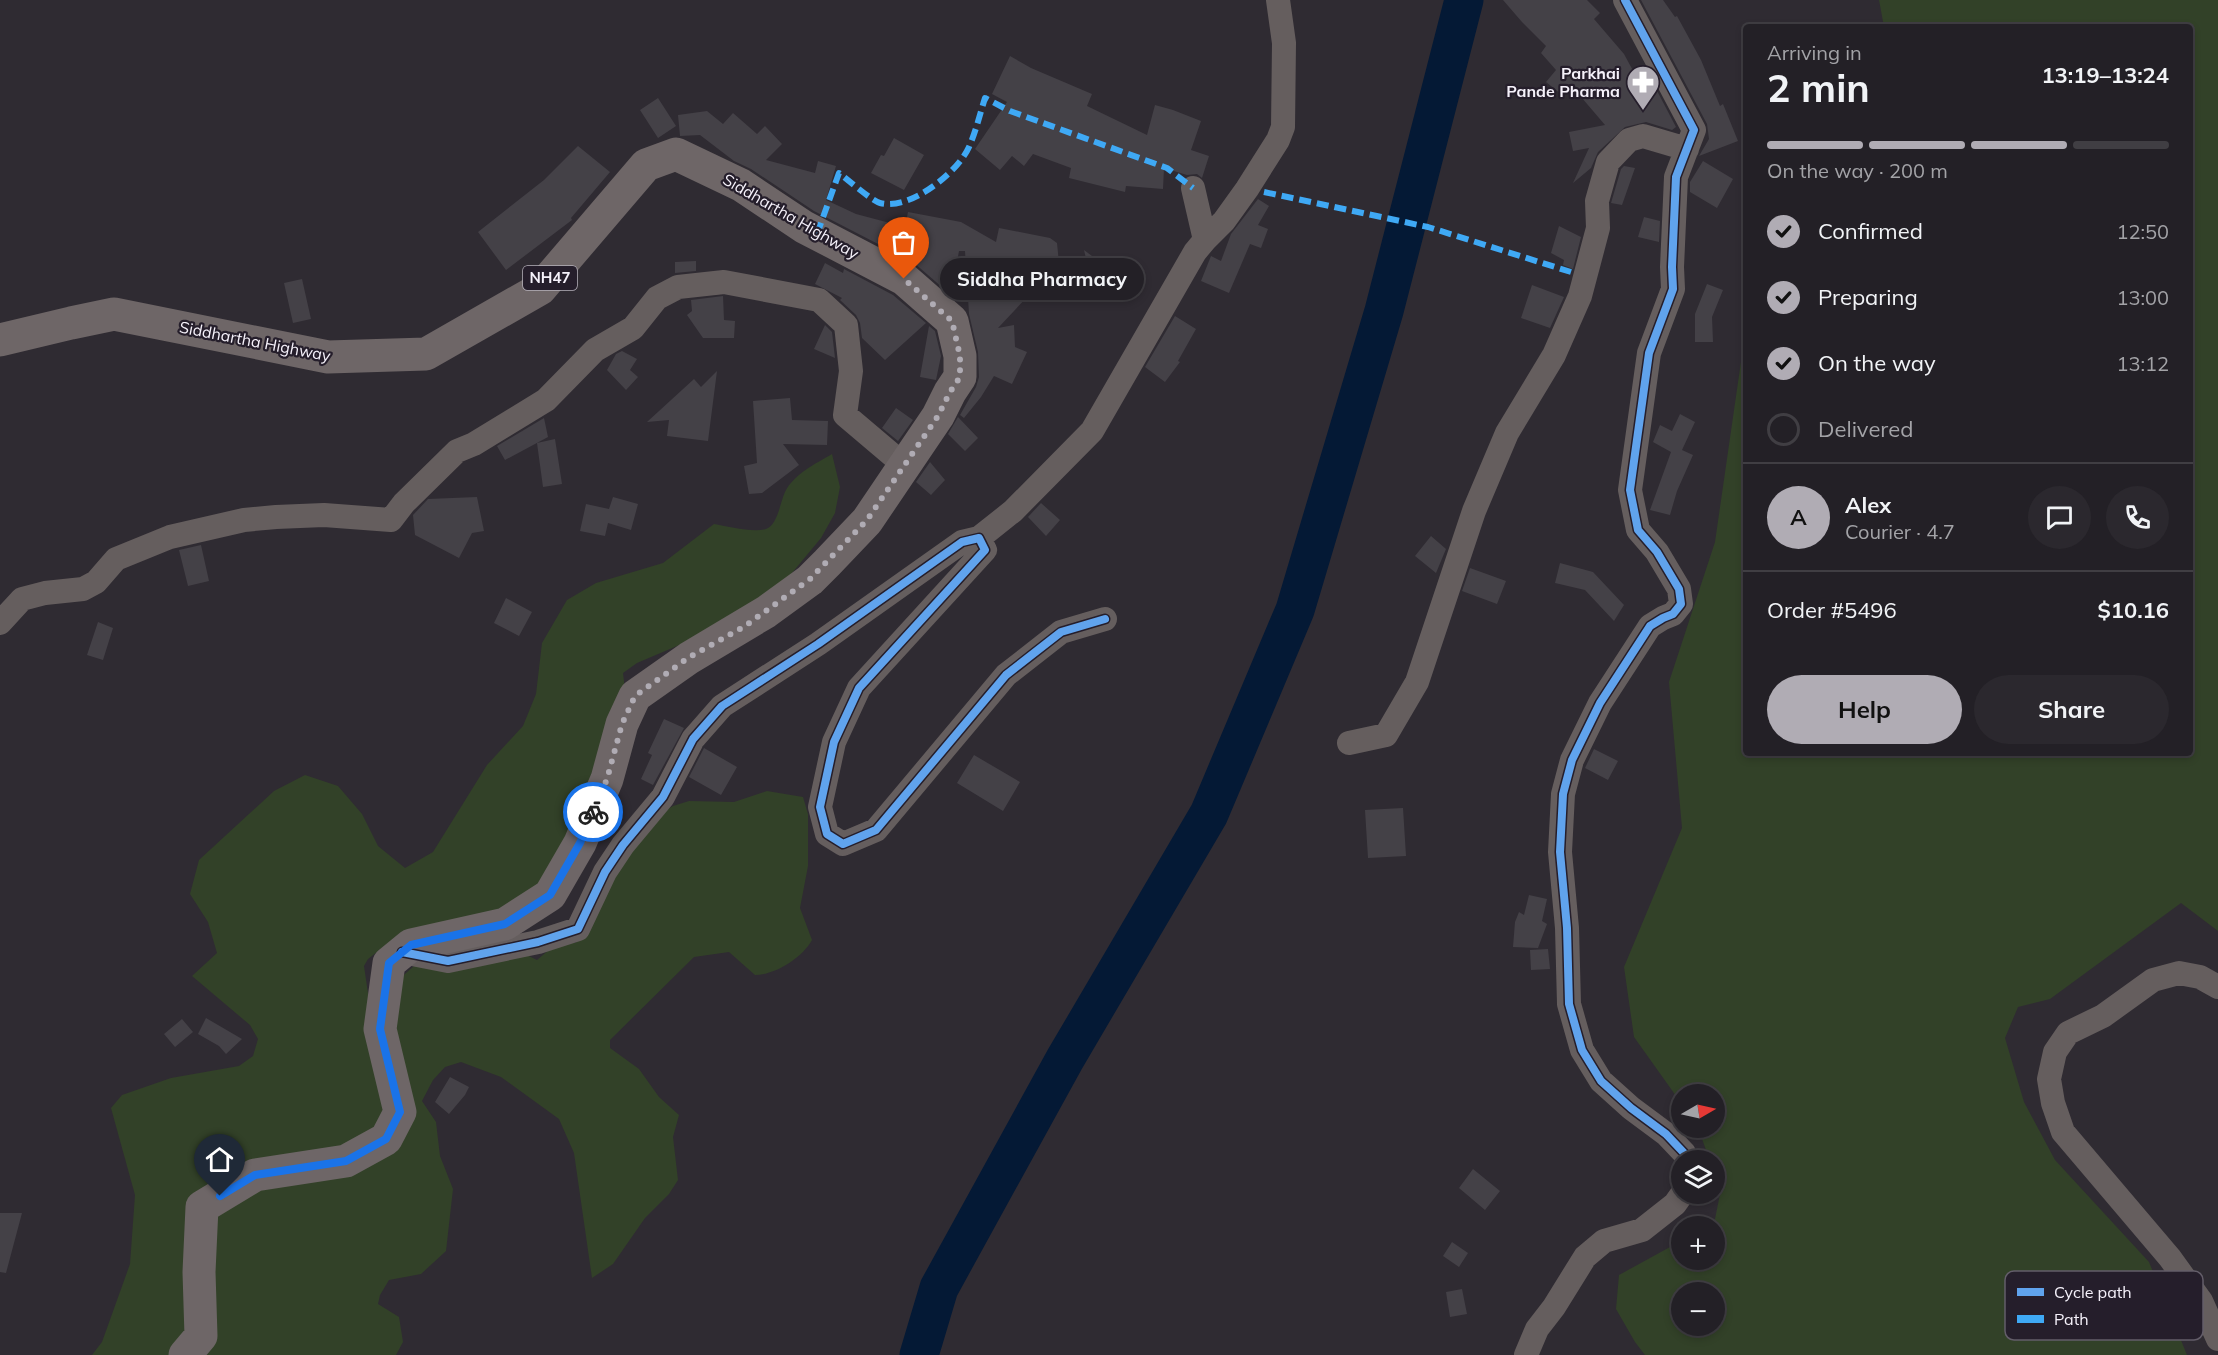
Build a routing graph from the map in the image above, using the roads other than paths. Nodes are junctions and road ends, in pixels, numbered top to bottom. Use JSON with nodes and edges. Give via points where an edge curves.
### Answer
{"nodes":[{"id":1,"x":1278,"y":0,"type":"edge"},
{"id":2,"x":1625,"y":0,"type":"edge"},
{"id":3,"x":1687,"y":149,"type":"junction"},
{"id":4,"x":1193,"y":188,"type":"dead end"},
{"id":5,"x":1205,"y":240,"type":"junction"},
{"id":6,"x":0,"y":340,"type":"edge"},
{"id":7,"x":904,"y":465,"type":"junction"},
{"id":8,"x":979,"y":538,"type":"junction"},
{"id":9,"x":1105,"y":619,"type":"dead end"},
{"id":10,"x":0,"y":623,"type":"edge"},
{"id":11,"x":1349,"y":743,"type":"dead end"},
{"id":12,"x":402,"y":952,"type":"junction"},
{"id":13,"x":2218,"y":987,"type":"edge"},
{"id":14,"x":1680,"y":1150,"type":"edge"},
{"id":15,"x":1675,"y":1204,"type":"edge"},
{"id":16,"x":2179,"y":1271,"type":"edge"},
{"id":17,"x":2203,"y":1307,"type":"edge"},
{"id":18,"x":2218,"y":1339,"type":"edge"},
{"id":19,"x":185,"y":1355,"type":"edge"},
{"id":20,"x":1526,"y":1355,"type":"edge"}],
"edges":[{"from":1,"to":5,"type":"street","via":[[1284,43],[1283,127],[1247,189]]},
{"from":2,"to":3,"type":"street","via":[[1694,130]]},
{"from":3,"to":11,"type":"street","via":[[1643,136],[1629,140],[1608,162],[1597,201],[1598,228],[1580,297],[1554,355],[1507,433],[1474,511],[1417,682],[1386,735]]},
{"from":3,"to":14,"type":"street","via":[[1676,177],[1673,289],[1649,353],[1630,490],[1638,530],[1657,552],[1679,589],[1681,604],[1673,614],[1650,626],[1600,704],[1572,760],[1563,794],[1560,852],[1569,1004],[1582,1050],[1601,1082]]},
{"from":4,"to":5,"type":"street"},
{"from":5,"to":8,"type":"street","via":[[1092,431],[1013,511]]},
{"from":6,"to":7,"type":"highway","name":"Siddhartha Highway","number":"NH47","via":[[114,314],[328,357],[426,354],[540,289],[646,165],[676,154],[741,185],[804,227],[904,279],[952,321],[960,377]]},
{"from":7,"to":10,"type":"street","via":[[845,415],[851,370],[846,325],[819,300],[724,282],[678,287],[657,298],[633,328],[595,350],[546,400],[457,451],[392,520],[324,515],[276,517],[170,537],[116,559],[96,582],[83,589],[22,599]]},
{"from":7,"to":12,"type":"highway","name":"Siddhartha Highway","number":"NH47","via":[[867,520],[810,579],[635,696],[580,843],[550,895],[505,924],[411,945]]},
{"from":8,"to":9,"type":"street","via":[[985,550],[859,688],[834,742],[820,807],[827,834],[843,844],[876,830],[1006,675],[1061,632]]},
{"from":8,"to":12,"type":"street","via":[[962,542],[722,706],[693,739],[663,797],[605,872],[578,929],[538,942],[448,961]]},
{"from":12,"to":19,"type":"highway","via":[[389,963],[380,1029],[400,1112],[386,1139],[346,1161],[255,1175],[202,1207],[201,1336]]},
{"from":13,"to":16,"type":"street","via":[[2200,977],[2179,973],[2153,980],[2103,1016],[2068,1033],[2055,1052],[2049,1079],[2063,1132]]},
{"from":15,"to":20,"type":"street","via":[[1642,1230],[1604,1241],[1585,1257],[1537,1329]]},
{"from":17,"to":18,"type":"street"}]}
